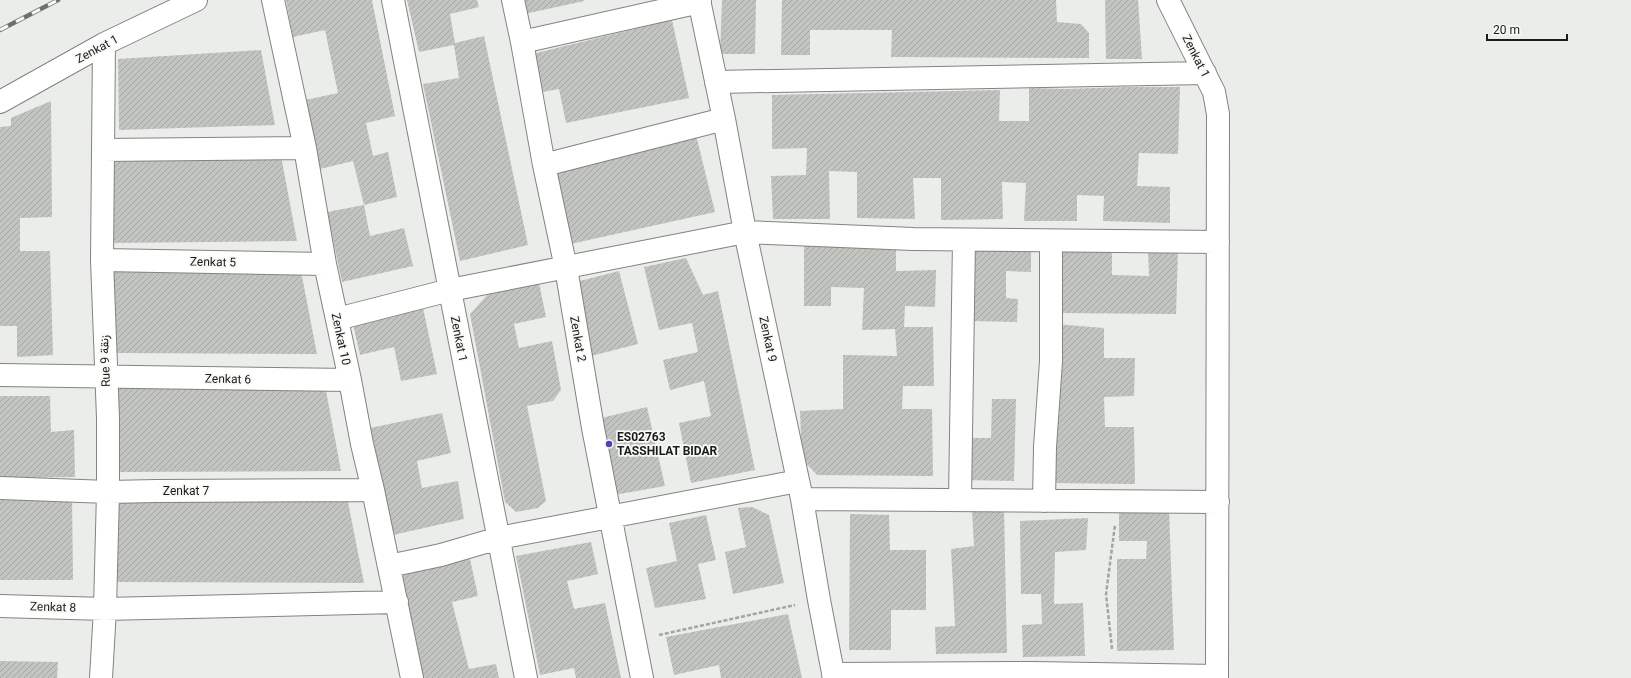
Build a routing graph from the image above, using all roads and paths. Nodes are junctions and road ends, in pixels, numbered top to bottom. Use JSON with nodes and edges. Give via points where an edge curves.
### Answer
{"nodes":[{"id":1,"x":196,"y":0,"type":"edge"},
{"id":2,"x":273,"y":0,"type":"edge"},
{"id":3,"x":393,"y":0,"type":"edge"},
{"id":4,"x":513,"y":0,"type":"edge"},
{"id":5,"x":1168,"y":0,"type":"edge"},
{"id":6,"x":700,"y":1,"type":"edge"},
{"id":7,"x":522,"y":42,"type":"junction"},
{"id":8,"x":104,"y":44,"type":"junction"},
{"id":9,"x":1205,"y":73,"type":"junction"},
{"id":10,"x":716,"y":82,"type":"junction"},
{"id":11,"x":0,"y":102,"type":"edge"},
{"id":12,"x":724,"y":119,"type":"junction"},
{"id":13,"x":305,"y":148,"type":"junction"},
{"id":14,"x":103,"y":150,"type":"junction"},
{"id":15,"x":544,"y":165,"type":"junction"},
{"id":16,"x":745,"y":232,"type":"junction"},
{"id":17,"x":964,"y":240,"type":"junction"},
{"id":18,"x":1051,"y":240,"type":"junction"},
{"id":19,"x":1218,"y":242,"type":"junction"},
{"id":20,"x":102,"y":260,"type":"junction"},
{"id":21,"x":325,"y":264,"type":"junction"},
{"id":22,"x":566,"y":268,"type":"junction"},
{"id":23,"x":450,"y":290,"type":"junction"},
{"id":24,"x":337,"y":319,"type":"junction"},
{"id":25,"x":0,"y":375,"type":"edge"},
{"id":26,"x":106,"y":376,"type":"junction"},
{"id":27,"x":350,"y":380,"type":"junction"},
{"id":28,"x":0,"y":488,"type":"edge"},
{"id":29,"x":373,"y":490,"type":"junction"},
{"id":30,"x":800,"y":490,"type":"junction"},
{"id":31,"x":108,"y":492,"type":"junction"},
{"id":32,"x":960,"y":500,"type":"junction"},
{"id":33,"x":1044,"y":501,"type":"junction"},
{"id":34,"x":1119,"y":501,"type":"junction"},
{"id":35,"x":1218,"y":502,"type":"junction"},
{"id":36,"x":610,"y":517,"type":"junction"},
{"id":37,"x":499,"y":538,"type":"junction"},
{"id":38,"x":389,"y":566,"type":"junction"},
{"id":39,"x":819,"y":600,"type":"junction"},
{"id":40,"x":397,"y":602,"type":"junction"},
{"id":41,"x":0,"y":606,"type":"edge"},
{"id":42,"x":105,"y":609,"type":"junction"},
{"id":43,"x":635,"y":640,"type":"junction"},
{"id":44,"x":1114,"y":674,"type":"junction"},
{"id":45,"x":834,"y":676,"type":"edge"},
{"id":46,"x":1218,"y":677,"type":"edge"},
{"id":47,"x":101,"y":678,"type":"edge"},
{"id":48,"x":412,"y":678,"type":"edge"},
{"id":49,"x":526,"y":678,"type":"edge"},
{"id":50,"x":642,"y":678,"type":"edge"}],
"edges":[{"from":1,"to":8,"type":"street","name":"Zenkat 1"},
{"from":2,"to":13,"type":"street","name":"Zenkat 10"},
{"from":3,"to":23,"type":"street","name":"Zenkat 1"},
{"from":4,"to":7,"type":"street","name":"Zenkat 2"},
{"from":5,"to":9,"type":"street","name":"Zenkat 1"},
{"from":6,"to":7,"type":"street"},
{"from":6,"to":10,"type":"street","name":"Zenkat 9"},
{"from":7,"to":15,"type":"street","name":"Zenkat 2"},
{"from":8,"to":11,"type":"street","name":"Zenkat 1"},
{"from":8,"to":14,"type":"street","name":"Rue 9 زنقة"},
{"from":9,"to":10,"type":"street"},
{"from":9,"to":19,"type":"street","name":"Zenkat 1","via":[[1214,92],[1218,114]]},
{"from":10,"to":12,"type":"street","name":"Zenkat 9"},
{"from":12,"to":15,"type":"street"},
{"from":12,"to":16,"type":"street","name":"Zenkat 9"},
{"from":13,"to":14,"type":"street"},
{"from":13,"to":21,"type":"street","name":"Zenkat 10"},
{"from":14,"to":20,"type":"street","name":"Rue 9 زنقة"},
{"from":15,"to":22,"type":"street","name":"Zenkat 2"},
{"from":16,"to":17,"type":"street"},
{"from":16,"to":22,"type":"street"},
{"from":16,"to":30,"type":"street","name":"Zenkat 9"},
{"from":17,"to":18,"type":"street"},
{"from":17,"to":32,"type":"street"},
{"from":18,"to":19,"type":"street"},
{"from":18,"to":33,"type":"street","via":[[1051,361]]},
{"from":19,"to":35,"type":"street","name":"Zenkat 1"},
{"from":20,"to":21,"type":"street","name":"Zenkat 5"},
{"from":20,"to":26,"type":"street","name":"Rue 9 زنقة"},
{"from":21,"to":24,"type":"street","name":"Zenkat 10"},
{"from":22,"to":23,"type":"street"},
{"from":22,"to":36,"type":"street","name":"Zenkat 2"},
{"from":23,"to":24,"type":"street"},
{"from":23,"to":37,"type":"street","name":"Zenkat 1"},
{"from":24,"to":27,"type":"street","name":"Zenkat 10"},
{"from":25,"to":26,"type":"street","name":"Zenkat 6"},
{"from":26,"to":27,"type":"street","name":"Zenkat 6"},
{"from":26,"to":31,"type":"street","name":"Rue 9 زنقة"},
{"from":27,"to":29,"type":"street","name":"Zenkat 10"},
{"from":28,"to":31,"type":"street","name":"Zenkat 7"},
{"from":29,"to":31,"type":"street","name":"Zenkat 7"},
{"from":29,"to":38,"type":"street","name":"Zenkat 10"},
{"from":30,"to":32,"type":"street"},
{"from":30,"to":36,"type":"street"},
{"from":30,"to":39,"type":"street","name":"Zenkat 9"},
{"from":31,"to":42,"type":"street","name":"Rue 9 زنقة"},
{"from":32,"to":33,"type":"street"},
{"from":33,"to":34,"type":"street"},
{"from":34,"to":35,"type":"street"},
{"from":34,"to":44,"type":"path","via":[[1106,594]]},
{"from":35,"to":46,"type":"street","name":"Zenkat 1"},
{"from":36,"to":37,"type":"street"},
{"from":36,"to":43,"type":"street","name":"Zenkat 2"},
{"from":37,"to":38,"type":"street","via":[[441,555]]},
{"from":37,"to":49,"type":"street","name":"Zenkat 1"},
{"from":38,"to":40,"type":"street","name":"Zenkat 10"},
{"from":39,"to":43,"type":"path"},
{"from":39,"to":45,"type":"street","name":"Zenkat 9"},
{"from":40,"to":42,"type":"street","name":"Zenkat 8"},
{"from":40,"to":48,"type":"street","name":"Zenkat 10"},
{"from":41,"to":42,"type":"street","name":"Zenkat 8"},
{"from":42,"to":47,"type":"street","name":"Rue 9 زنقة"},
{"from":43,"to":50,"type":"street","name":"Zenkat 2"},
{"from":44,"to":45,"type":"street"},
{"from":44,"to":46,"type":"street"}]}
